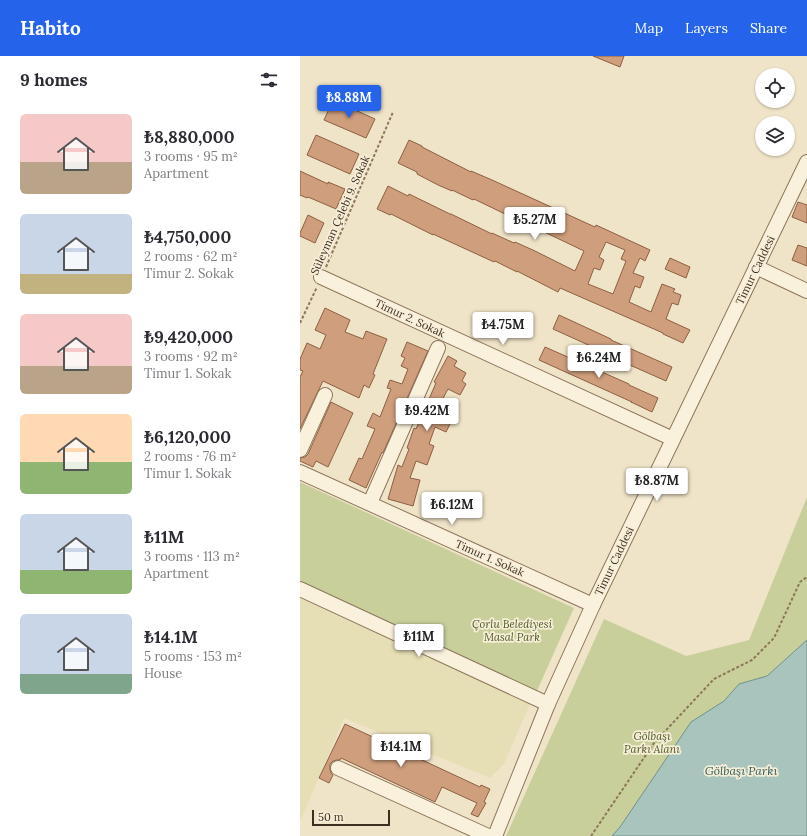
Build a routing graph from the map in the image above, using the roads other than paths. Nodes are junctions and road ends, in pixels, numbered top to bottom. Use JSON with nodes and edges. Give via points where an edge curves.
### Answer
{"nodes":[{"id":1,"x":807,"y":162,"type":"edge"},
{"id":2,"x":756,"y":267,"type":"junction"},
{"id":3,"x":321,"y":277,"type":"road end"},
{"id":4,"x":807,"y":291,"type":"edge"},
{"id":5,"x":438,"y":348,"type":"dead end"},
{"id":6,"x":325,"y":395,"type":"dead end"},
{"id":7,"x":673,"y":439,"type":"junction"},
{"id":8,"x":300,"y":450,"type":"edge"},
{"id":9,"x":300,"y":472,"type":"edge"},
{"id":10,"x":370,"y":503,"type":"junction"},
{"id":11,"x":300,"y":588,"type":"edge"},
{"id":12,"x":593,"y":605,"type":"junction"},
{"id":13,"x":548,"y":704,"type":"junction"},
{"id":14,"x":338,"y":768,"type":"dead end"},
{"id":15,"x":488,"y":836,"type":"edge"},
{"id":16,"x":495,"y":836,"type":"edge"}],
"edges":[{"from":1,"to":2,"type":"street","name":"Timur Caddesi"},
{"from":2,"to":4,"type":"street"},
{"from":2,"to":7,"type":"street","name":"Timur Caddesi"},
{"from":3,"to":7,"type":"street","name":"Timur 2. Sokak"},
{"from":5,"to":10,"type":"street"},
{"from":6,"to":8,"type":"street"},
{"from":7,"to":12,"type":"street","name":"Timur Caddesi"},
{"from":9,"to":10,"type":"street","name":"Timur 1. Sokak"},
{"from":10,"to":12,"type":"street","name":"Timur 1. Sokak"},
{"from":11,"to":13,"type":"street"},
{"from":12,"to":13,"type":"street","name":"Timur Caddesi"},
{"from":13,"to":16,"type":"street","name":"Timur Caddesi"},
{"from":14,"to":15,"type":"street"}]}
